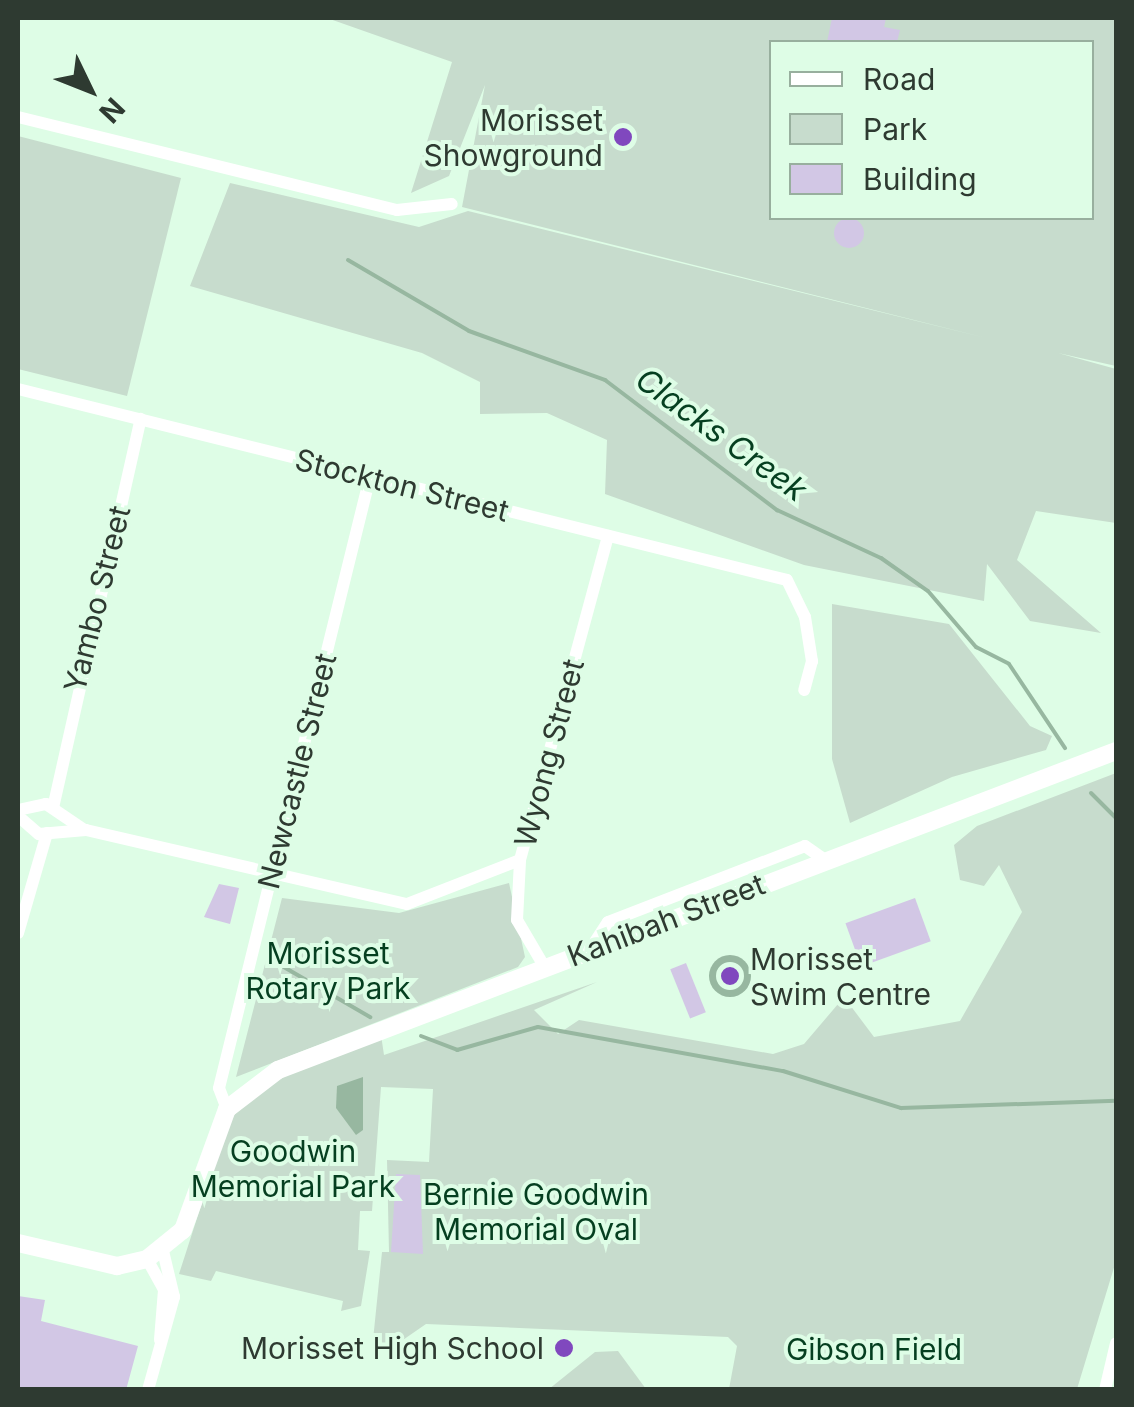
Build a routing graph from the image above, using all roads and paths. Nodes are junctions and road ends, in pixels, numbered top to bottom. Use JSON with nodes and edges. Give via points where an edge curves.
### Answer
{"nodes":[{"id":1,"x":18,"y":117,"type":"edge"},
{"id":2,"x":452,"y":204,"type":"dead end"},
{"id":3,"x":18,"y":389,"type":"edge"},
{"id":4,"x":140,"y":419,"type":"junction"},
{"id":5,"x":370,"y":477,"type":"junction"},
{"id":6,"x":608,"y":536,"type":"junction"},
{"id":7,"x":804,"y":690,"type":"dead end"},
{"id":8,"x":1116,"y":751,"type":"edge"},
{"id":9,"x":38,"y":818,"type":"edge"},
{"id":10,"x":520,"y":860,"type":"junction"},
{"id":11,"x":271,"y":876,"type":"junction"},
{"id":12,"x":18,"y":933,"type":"edge"},
{"id":13,"x":544,"y":966,"type":"junction"},
{"id":14,"x":227,"y":1109,"type":"junction"},
{"id":15,"x":18,"y":1243,"type":"edge"},
{"id":16,"x":154,"y":1255,"type":"junction"},
{"id":17,"x":1116,"y":1342,"type":"edge"},
{"id":18,"x":148,"y":1390,"type":"edge"},
{"id":19,"x":1105,"y":1390,"type":"edge"}],
"edges":[{"from":1,"to":2,"type":"street","via":[[397,210]]},
{"from":3,"to":4,"type":"street","name":"Stockton Street"},
{"from":4,"to":5,"type":"street","name":"Stockton Street"},
{"from":4,"to":9,"type":"street","name":"Yambo Street","via":[[54,778]]},
{"from":5,"to":6,"type":"street","name":"Stockton Street"},
{"from":5,"to":11,"type":"street","name":"Newcastle Street"},
{"from":6,"to":7,"type":"street","name":"Stockton Street","via":[[786,580],[805,617],[812,661]]},
{"from":6,"to":10,"type":"street","name":"Wyong Street"},
{"from":8,"to":13,"type":"street","name":"Kahibah Street"},
{"from":9,"to":11,"type":"street"},
{"from":9,"to":12,"type":"street","name":"Yambo Street","via":[[36,861]]},
{"from":10,"to":11,"type":"street","via":[[407,904]]},
{"from":10,"to":13,"type":"street","name":"Wyong Street","via":[[517,920]]},
{"from":11,"to":14,"type":"street","name":"Newcastle Street","via":[[219,1088]]},
{"from":13,"to":14,"type":"street","name":"Kahibah Street","via":[[291,1064]]},
{"from":14,"to":16,"type":"street","name":"Newcastle Street","via":[[183,1230]]},
{"from":15,"to":16,"type":"street","via":[[117,1266]]},
{"from":16,"to":18,"type":"street","via":[[174,1297]]},
{"from":17,"to":19,"type":"street"}]}
